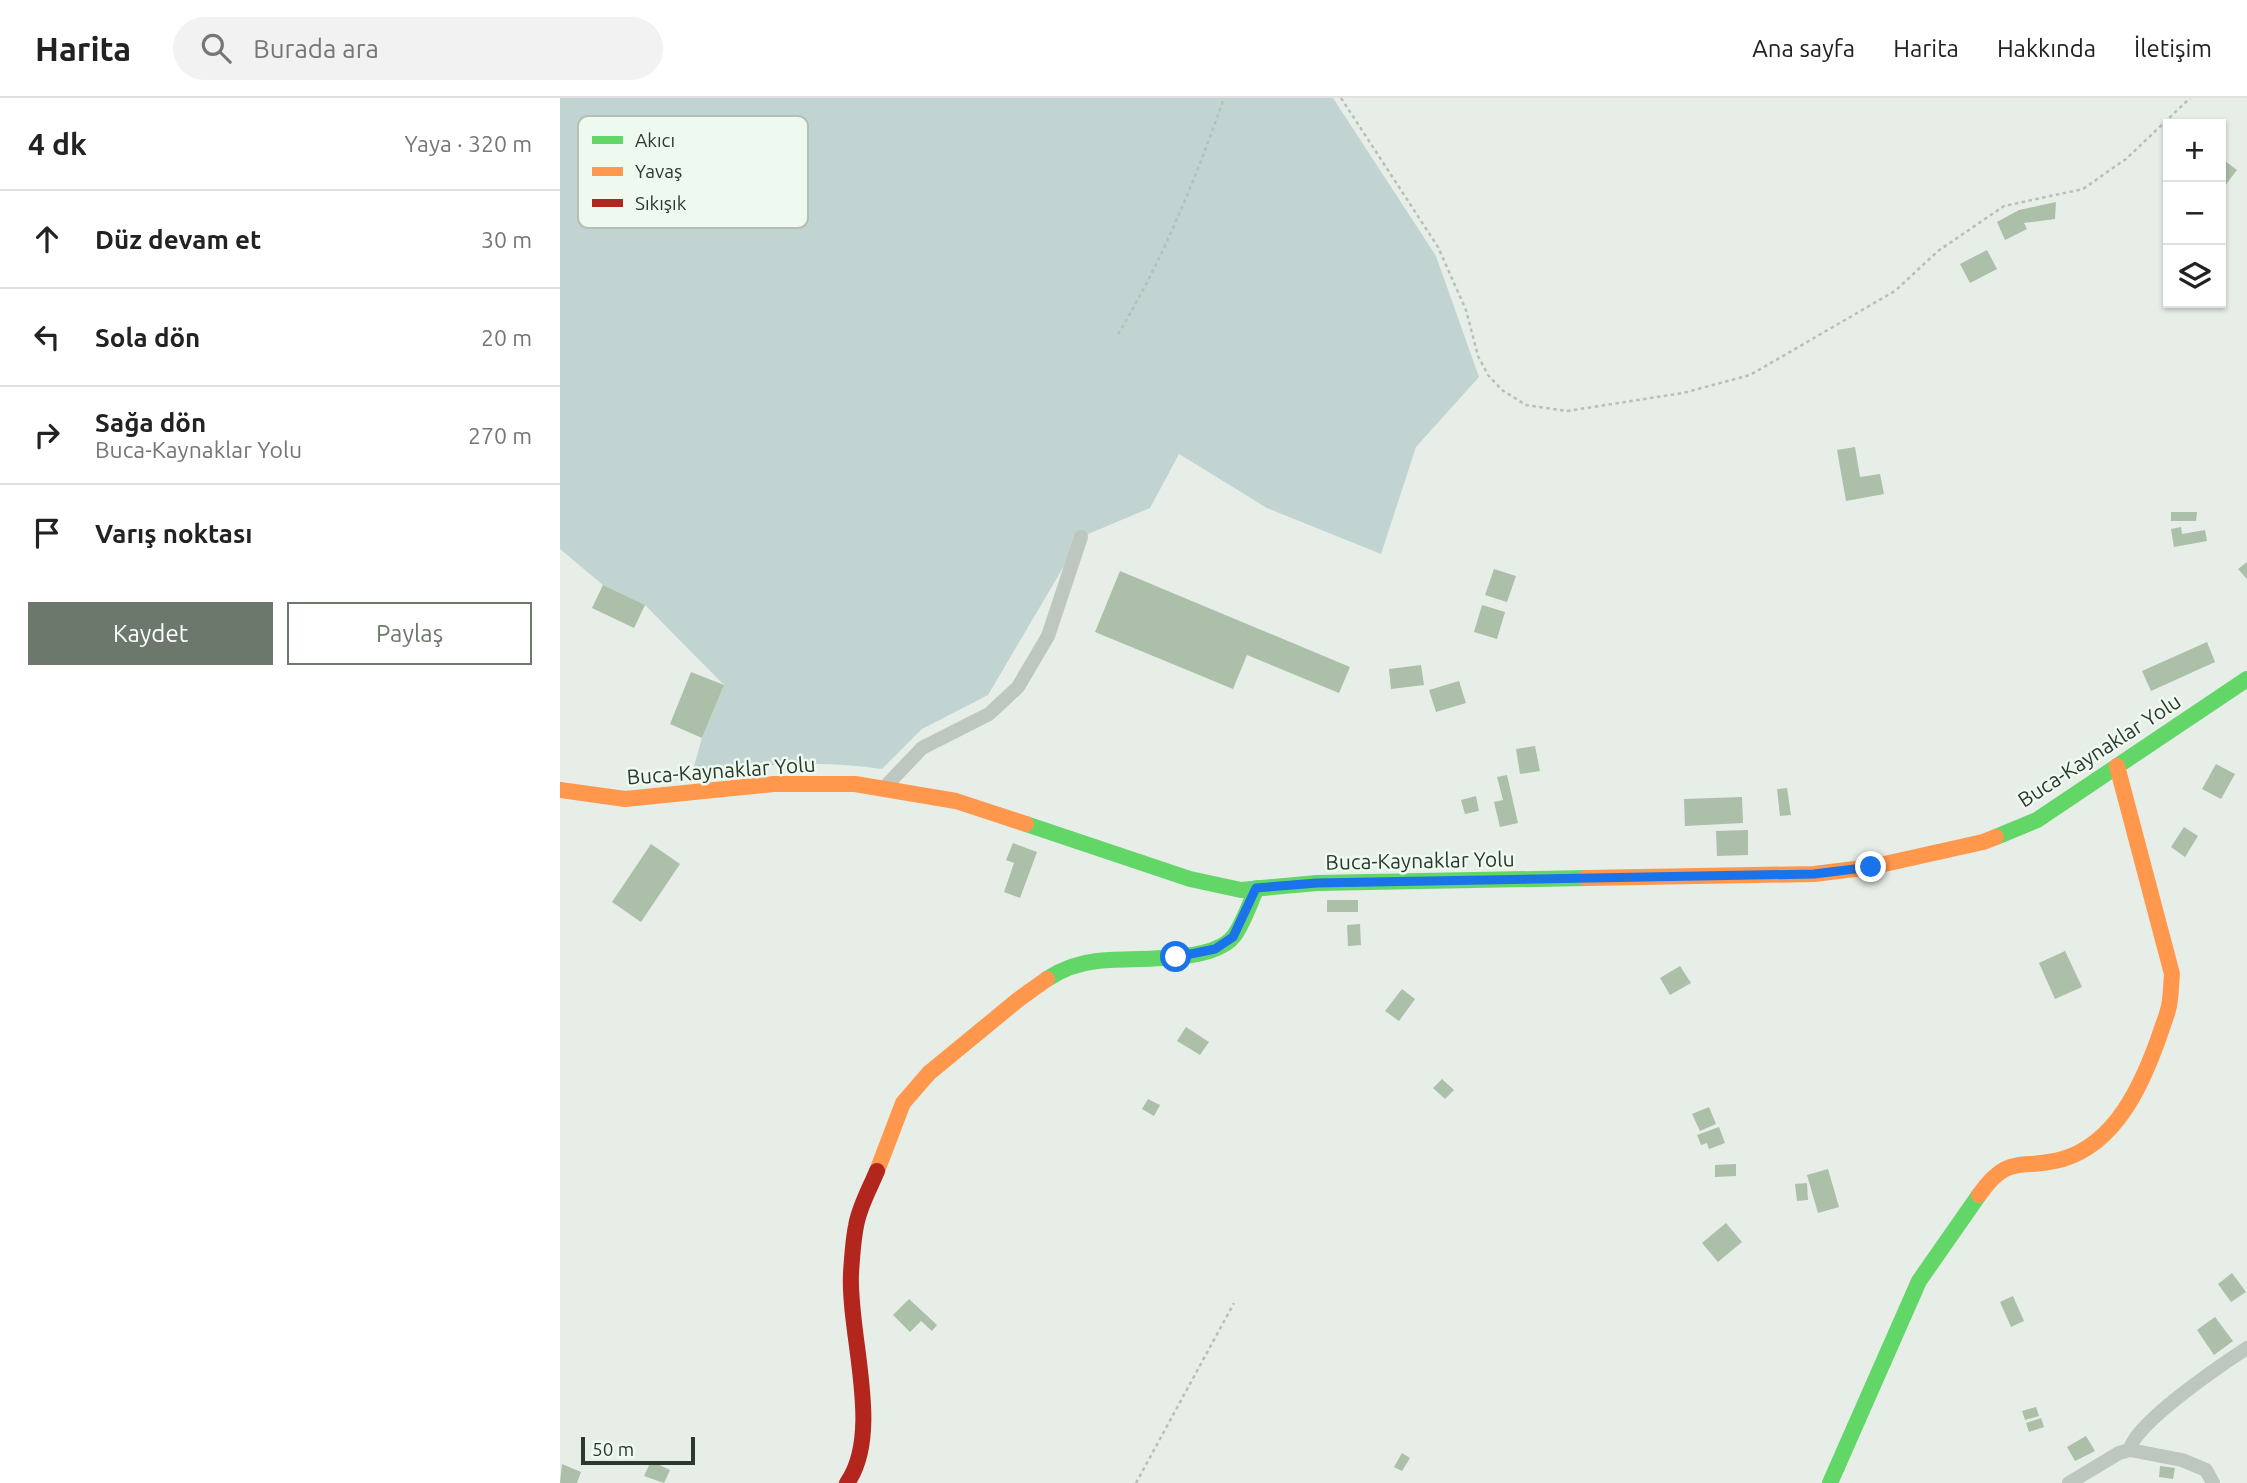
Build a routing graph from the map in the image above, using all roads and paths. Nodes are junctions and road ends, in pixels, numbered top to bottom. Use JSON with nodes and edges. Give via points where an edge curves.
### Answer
{"nodes":[{"id":1,"x":1224,"y":98,"type":"edge"},
{"id":2,"x":1341,"y":98,"type":"edge"},
{"id":3,"x":2190,"y":98,"type":"edge"},
{"id":4,"x":1118,"y":334,"type":"dead end"},
{"id":5,"x":1081,"y":537,"type":"dead end"},
{"id":6,"x":2247,"y":678,"type":"edge"},
{"id":7,"x":2117,"y":766,"type":"junction"},
{"id":8,"x":883,"y":789,"type":"junction"},
{"id":9,"x":560,"y":790,"type":"edge"},
{"id":10,"x":1256,"y":888,"type":"junction"},
{"id":11,"x":1234,"y":1303,"type":"dead end"},
{"id":12,"x":2247,"y":1348,"type":"edge"},
{"id":13,"x":2130,"y":1450,"type":"junction"},
{"id":14,"x":1833,"y":1476,"type":"edge"},
{"id":15,"x":847,"y":1483,"type":"edge"},
{"id":16,"x":1136,"y":1483,"type":"edge"},
{"id":17,"x":1846,"y":1483,"type":"edge"},
{"id":18,"x":2069,"y":1483,"type":"edge"},
{"id":19,"x":2213,"y":1483,"type":"edge"}],
"edges":[{"from":1,"to":4,"type":"path","via":[[1144,291]]},
{"from":2,"to":3,"type":"path","via":[[1438,247],[1488,375],[1526,405],[1567,411],[1684,393],[1750,375],[1895,291],[1938,251],[2004,206],[2084,189],[2126,159]]},
{"from":5,"to":8,"type":"street","via":[[1048,636],[1018,687],[989,715],[922,748]]},
{"from":6,"to":7,"type":"street","name":"Buca-Kaynaklar Yolu"},
{"from":7,"to":10,"type":"street","name":"Buca-Kaynaklar Yolu","via":[[2037,820],[1983,842],[1871,867],[1814,874]]},
{"from":7,"to":14,"type":"street","via":[[2172,975],[2169,1008],[2147,1070],[2123,1112],[2097,1142],[2063,1159],[2005,1167],[1989,1180],[1919,1281]]},
{"from":8,"to":9,"type":"street","name":"Buca-Kaynaklar Yolu","via":[[855,784],[774,784],[625,799]]},
{"from":8,"to":10,"type":"street","name":"Buca-Kaynaklar Yolu","via":[[956,801],[1190,879],[1241,890]]},
{"from":10,"to":15,"type":"street","via":[[1233,937],[1215,949],[1176,957],[1097,961],[1061,970],[929,1073],[903,1103],[856,1224],[852,1311],[863,1440]]},
{"from":11,"to":16,"type":"path"},
{"from":12,"to":13,"type":"street","via":[[2161,1412],[2134,1437]]},
{"from":13,"to":18,"type":"street"},
{"from":13,"to":19,"type":"street","via":[[2182,1460],[2206,1470]]},
{"from":14,"to":17,"type":"street"}]}
